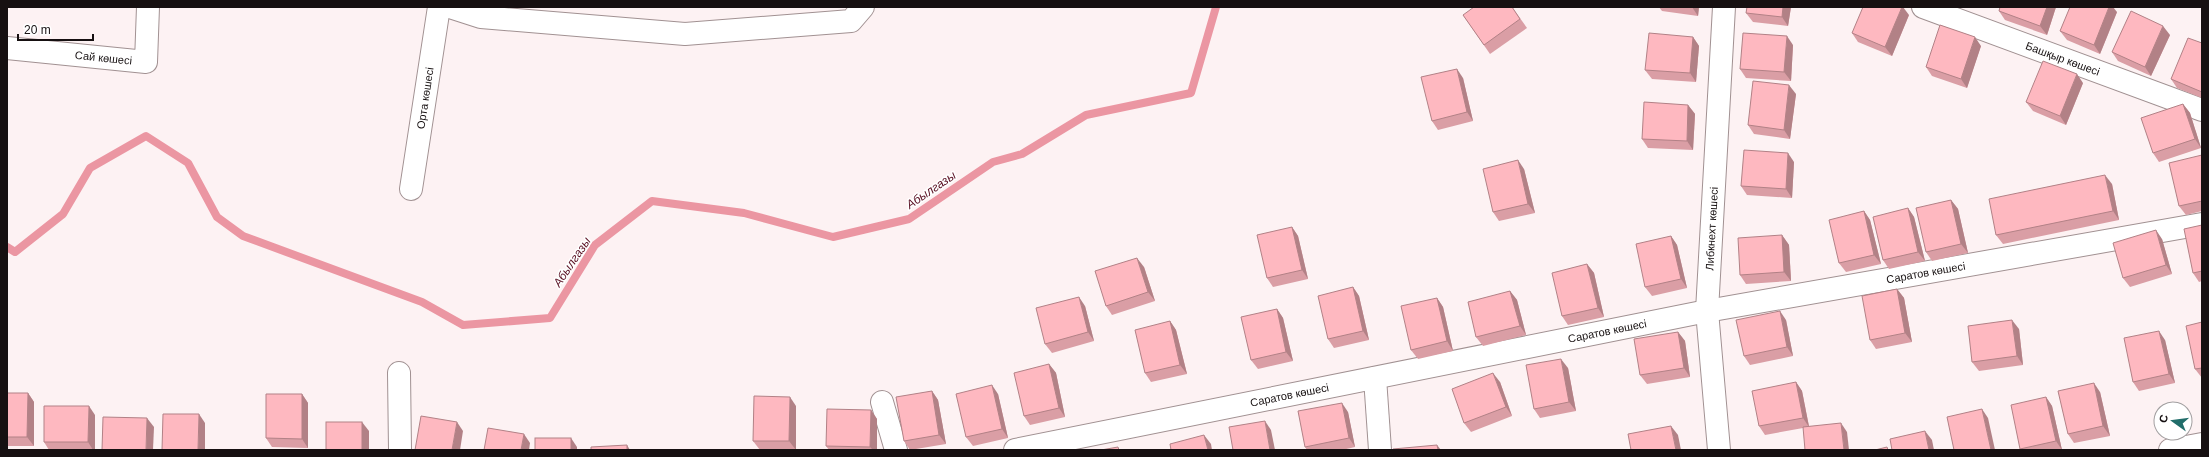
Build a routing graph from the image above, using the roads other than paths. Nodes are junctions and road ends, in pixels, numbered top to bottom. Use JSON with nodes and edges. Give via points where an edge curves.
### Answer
{"nodes":[{"id":1,"x":148,"y":7,"type":"edge"},
{"id":2,"x":439,"y":7,"type":"edge"},
{"id":3,"x":450,"y":7,"type":"edge"},
{"id":4,"x":863,"y":7,"type":"edge"},
{"id":5,"x":1724,"y":7,"type":"edge"},
{"id":6,"x":1924,"y":7,"type":"edge"},
{"id":7,"x":7,"y":48,"type":"edge"},
{"id":8,"x":2202,"y":110,"type":"edge"},
{"id":9,"x":411,"y":189,"type":"dead end"},
{"id":10,"x":2202,"y":224,"type":"edge"},
{"id":11,"x":1707,"y":311,"type":"junction"},
{"id":12,"x":399,"y":373,"type":"dead end"},
{"id":13,"x":1375,"y":378,"type":"junction"},
{"id":14,"x":882,"y":402,"type":"dead end"},
{"id":15,"x":2202,"y":444,"type":"edge"},
{"id":16,"x":400,"y":450,"type":"edge"},
{"id":17,"x":896,"y":450,"type":"edge"},
{"id":18,"x":1015,"y":450,"type":"edge"},
{"id":19,"x":1380,"y":450,"type":"edge"},
{"id":20,"x":1719,"y":450,"type":"edge"},
{"id":21,"x":2170,"y":450,"type":"edge"}],
"edges":[{"from":1,"to":7,"type":"street","name":"Сай көшесі","via":[[146,62]]},
{"from":2,"to":9,"type":"street","name":"Орта көшесі"},
{"from":3,"to":4,"type":"street","via":[[482,17],[685,34],[851,21]]},
{"from":5,"to":11,"type":"street","name":"Либкнехт көшесі"},
{"from":6,"to":8,"type":"street","name":"Башқыр көшесі"},
{"from":10,"to":11,"type":"street","name":"Саратов көшесі"},
{"from":11,"to":13,"type":"street","name":"Саратов көшесі"},
{"from":11,"to":20,"type":"street","name":"Либкнехт көшесі"},
{"from":12,"to":16,"type":"street"},
{"from":13,"to":18,"type":"street","name":"Саратов көшесі"},
{"from":13,"to":19,"type":"street"},
{"from":14,"to":17,"type":"street"},
{"from":15,"to":21,"type":"street"}]}
